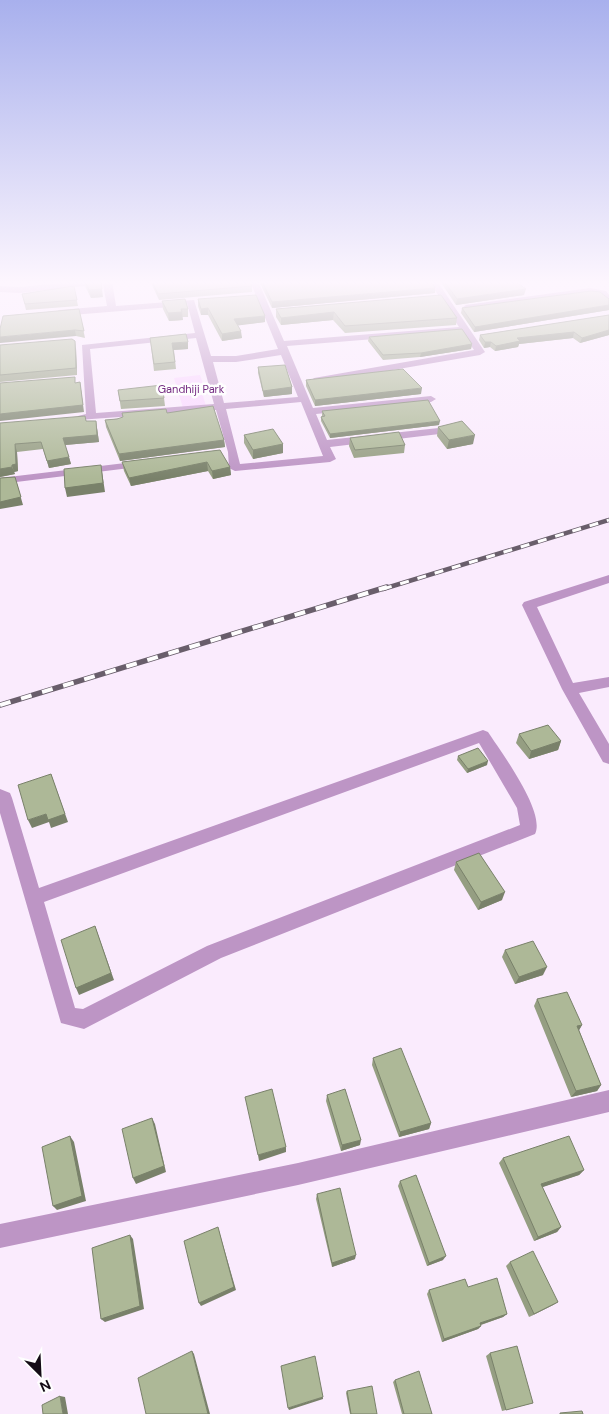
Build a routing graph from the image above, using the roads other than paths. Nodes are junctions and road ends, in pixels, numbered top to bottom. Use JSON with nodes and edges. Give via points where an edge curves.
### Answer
{"nodes":[{"id":1,"x":80,"y":347,"type":"edge"},
{"id":2,"x":203,"y":347,"type":"edge"},
{"id":3,"x":283,"y":347,"type":"joint"},
{"id":4,"x":477,"y":347,"type":"edge"},
{"id":5,"x":206,"y":359,"type":"junction"},
{"id":6,"x":298,"y":383,"type":"junction"},
{"id":7,"x":305,"y":399,"type":"junction"},
{"id":8,"x":431,"y":399,"type":"dead end"},
{"id":9,"x":219,"y":408,"type":"junction"},
{"id":10,"x":310,"y":411,"type":"junction"},
{"id":11,"x":91,"y":417,"type":"junction"},
{"id":12,"x":73,"y":419,"type":"edge"},
{"id":13,"x":448,"y":430,"type":"edge"},
{"id":14,"x":324,"y":444,"type":"junction"},
{"id":15,"x":158,"y":462,"type":"edge"},
{"id":16,"x":0,"y":480,"type":"edge"},
{"id":17,"x":609,"y":579,"type":"edge"},
{"id":18,"x":609,"y":682,"type":"edge"},
{"id":19,"x":569,"y":689,"type":"junction"},
{"id":20,"x":609,"y":758,"type":"edge"},
{"id":21,"x":0,"y":796,"type":"edge"},
{"id":22,"x":33,"y":898,"type":"junction"},
{"id":23,"x":609,"y":1101,"type":"edge"},
{"id":24,"x":0,"y":1236,"type":"edge"}],
"edges":[{"from":1,"to":11,"type":"street","via":[[82,379]]},
{"from":2,"to":5,"type":"street"},
{"from":3,"to":5,"type":"street","via":[[236,359]]},
{"from":3,"to":6,"type":"street"},
{"from":4,"to":6,"type":"street","via":[[480,352]]},
{"from":5,"to":9,"type":"street"},
{"from":6,"to":7,"type":"street"},
{"from":7,"to":9,"type":"street"},
{"from":7,"to":10,"type":"street"},
{"from":8,"to":10,"type":"street"},
{"from":9,"to":11,"type":"street"},
{"from":9,"to":14,"type":"street","via":[[228,453],[235,468],[330,459]]},
{"from":10,"to":14,"type":"street"},
{"from":11,"to":12,"type":"street"},
{"from":13,"to":14,"type":"street"},
{"from":15,"to":16,"type":"street"},
{"from":17,"to":19,"type":"street","via":[[528,605]]},
{"from":18,"to":19,"type":"street"},
{"from":19,"to":20,"type":"street"},
{"from":21,"to":22,"type":"street","via":[[4,798]]},
{"from":22,"to":22,"type":"street","via":[[68,1016],[84,1019],[214,952],[529,829],[525,807],[483,736]]},
{"from":23,"to":24,"type":"street","via":[[298,1174]]}]}
